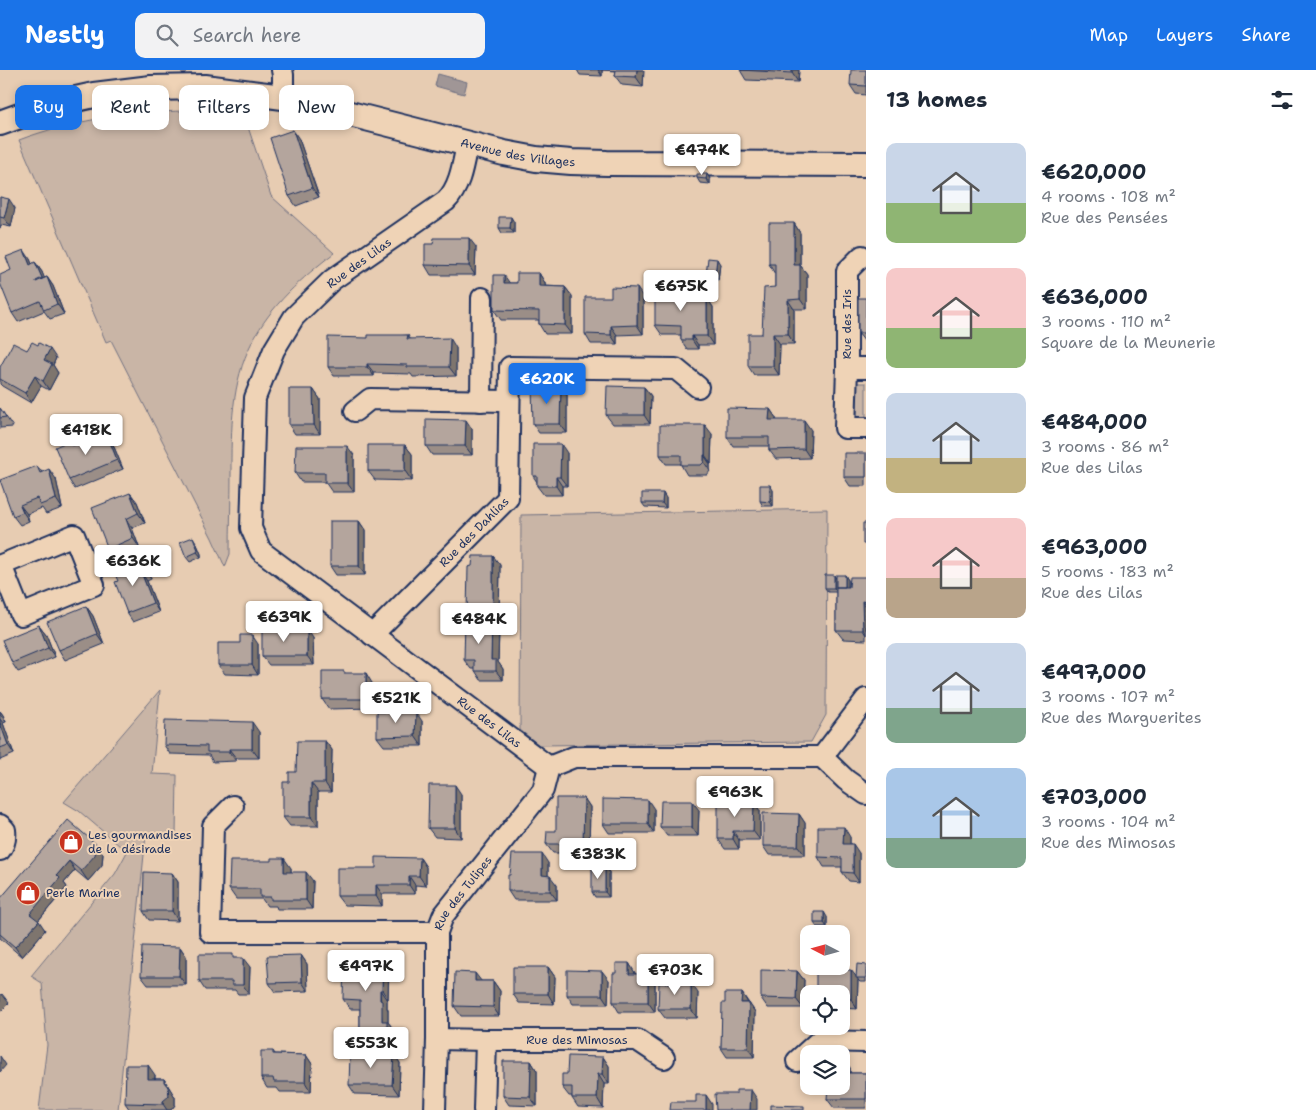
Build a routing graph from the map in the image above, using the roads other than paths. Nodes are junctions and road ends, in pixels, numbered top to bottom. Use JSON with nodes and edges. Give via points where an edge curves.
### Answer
{"nodes":[{"id":1,"x":282,"y":70,"type":"edge"},
{"id":2,"x":283,"y":85,"type":"edge"},
{"id":3,"x":279,"y":96,"type":"edge"},
{"id":4,"x":354,"y":115,"type":"edge"},
{"id":5,"x":0,"y":123,"type":"edge"},
{"id":6,"x":467,"y":144,"type":"junction"},
{"id":7,"x":866,"y":164,"type":"edge"},
{"id":8,"x":862,"y":256,"type":"dead end"},
{"id":9,"x":482,"y":298,"type":"dead end"},
{"id":10,"x":857,"y":368,"type":"edge"},
{"id":11,"x":698,"y":388,"type":"dead end"},
{"id":12,"x":479,"y":400,"type":"junction"},
{"id":13,"x":509,"y":401,"type":"junction"},
{"id":14,"x":355,"y":411,"type":"dead end"},
{"id":15,"x":866,"y":428,"type":"edge"},
{"id":16,"x":0,"y":565,"type":"edge"},
{"id":17,"x":372,"y":635,"type":"junction"},
{"id":18,"x":866,"y":699,"type":"edge"},
{"id":19,"x":822,"y":757,"type":"junction"},
{"id":20,"x":548,"y":767,"type":"junction"},
{"id":21,"x":866,"y":794,"type":"edge"},
{"id":22,"x":233,"y":806,"type":"dead end"},
{"id":23,"x":0,"y":824,"type":"edge"},
{"id":24,"x":2,"y":847,"type":"edge"},
{"id":25,"x":437,"y":932,"type":"junction"},
{"id":26,"x":437,"y":1039,"type":"junction"},
{"id":27,"x":486,"y":1040,"type":"junction"},
{"id":28,"x":866,"y":1042,"type":"edge"},
{"id":29,"x":664,"y":1058,"type":"dead end"},
{"id":30,"x":797,"y":1061,"type":"dead end"},
{"id":31,"x":435,"y":1110,"type":"edge"},
{"id":32,"x":484,"y":1110,"type":"edge"}],
"edges":[{"from":1,"to":2,"type":"street"},
{"from":3,"to":5,"type":"street","name":"Avenue des Villages","via":[[205,87],[151,88],[67,101]]},
{"from":4,"to":6,"type":"street","name":"Avenue des Villages"},
{"from":6,"to":7,"type":"street","name":"Avenue des Villages","via":[[536,158],[607,164]]},
{"from":6,"to":17,"type":"street","name":"Rue des Lilas","via":[[462,170],[451,196],[332,280],[294,317],[274,350],[255,398],[251,528],[261,551]]},
{"from":8,"to":10,"type":"street","name":"Rue des Iris","via":[[847,271]]},
{"from":9,"to":12,"type":"street"},
{"from":10,"to":15,"type":"street","name":"Rue des Iris","via":[[846,428]]},
{"from":11,"to":13,"type":"street","name":"Rue des Dahlias","via":[[676,369],[510,367]]},
{"from":12,"to":13,"type":"street"},
{"from":12,"to":14,"type":"street","via":[[370,399]]},
{"from":13,"to":17,"type":"street","name":"Rue des Dahlias","via":[[508,498]]},
{"from":16,"to":16,"type":"street","via":[[74,535],[94,585],[21,615]]},
{"from":17,"to":20,"type":"street","name":"Rue des Lilas"},
{"from":18,"to":19,"type":"street"},
{"from":19,"to":20,"type":"street","via":[[574,757]]},
{"from":19,"to":21,"type":"street"},
{"from":20,"to":25,"type":"street","name":"Rue des Tulipes","via":[[543,790],[443,916]]},
{"from":22,"to":25,"type":"street","via":[[213,826],[210,932]]},
{"from":23,"to":24,"type":"street","via":[[5,830]]},
{"from":25,"to":26,"type":"street","name":"Rue des Tulipes"},
{"from":26,"to":27,"type":"street","name":"Rue des Mimosas"},
{"from":26,"to":31,"type":"street"},
{"from":27,"to":29,"type":"street","name":"Rue des Mimosas","via":[[637,1040]]},
{"from":27,"to":32,"type":"street"},
{"from":28,"to":30,"type":"street","via":[[819,1041]]}]}
